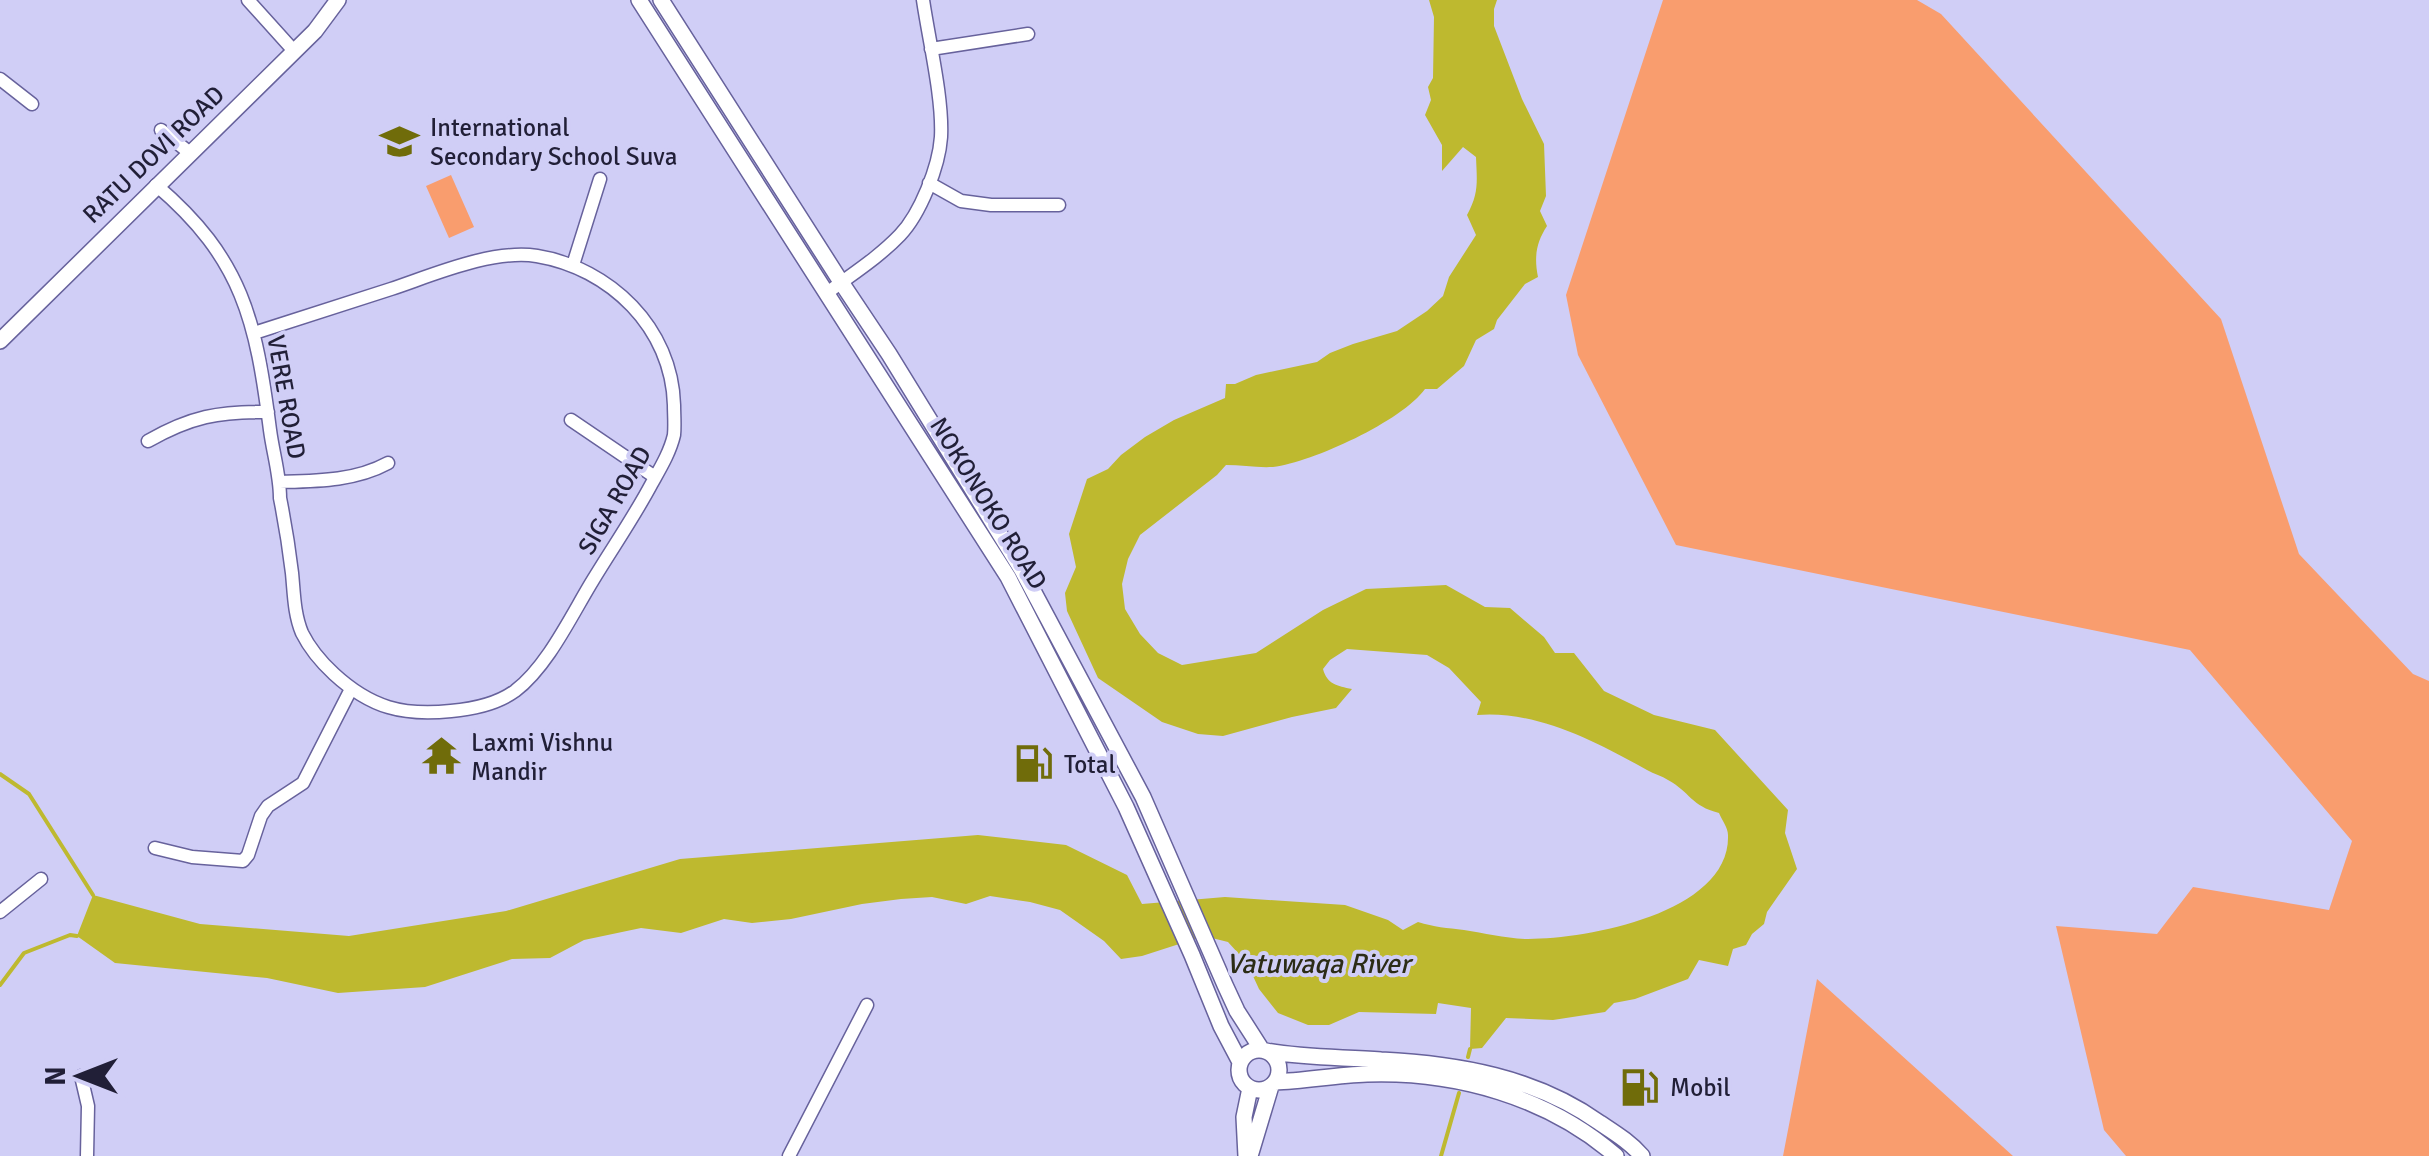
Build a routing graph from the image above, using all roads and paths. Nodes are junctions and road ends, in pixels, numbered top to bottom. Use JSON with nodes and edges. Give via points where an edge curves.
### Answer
{"nodes":[{"id":1,"x":248,"y":0,"type":"edge"},
{"id":2,"x":338,"y":0,"type":"edge"},
{"id":3,"x":639,"y":0,"type":"edge"},
{"id":4,"x":661,"y":0,"type":"edge"},
{"id":5,"x":924,"y":0,"type":"edge"},
{"id":6,"x":1028,"y":34,"type":"dead end"},
{"id":7,"x":931,"y":49,"type":"junction"},
{"id":8,"x":294,"y":51,"type":"junction"},
{"id":9,"x":0,"y":79,"type":"edge"},
{"id":10,"x":32,"y":104,"type":"dead end"},
{"id":11,"x":161,"y":130,"type":"dead end"},
{"id":12,"x":190,"y":153,"type":"junction"},
{"id":13,"x":600,"y":179,"type":"dead end"},
{"id":14,"x":929,"y":182,"type":"junction"},
{"id":15,"x":156,"y":185,"type":"junction"},
{"id":16,"x":1060,"y":205,"type":"dead end"},
{"id":17,"x":573,"y":265,"type":"junction"},
{"id":18,"x":834,"y":288,"type":"junction"},
{"id":19,"x":254,"y":333,"type":"junction"},
{"id":20,"x":0,"y":341,"type":"edge"},
{"id":21,"x":268,"y":412,"type":"junction"},
{"id":22,"x":571,"y":420,"type":"dead end"},
{"id":23,"x":148,"y":440,"type":"dead end"},
{"id":24,"x":388,"y":464,"type":"dead end"},
{"id":25,"x":656,"y":477,"type":"junction"},
{"id":26,"x":280,"y":482,"type":"junction"},
{"id":27,"x":1040,"y":622,"type":"junction"},
{"id":28,"x":309,"y":645,"type":"joint"},
{"id":29,"x":351,"y":690,"type":"junction"},
{"id":30,"x":154,"y":848,"type":"dead end"},
{"id":31,"x":42,"y":879,"type":"dead end"},
{"id":32,"x":0,"y":912,"type":"edge"},
{"id":33,"x":867,"y":1004,"type":"dead end"},
{"id":34,"x":1264,"y":1050,"type":"junction"},
{"id":35,"x":1240,"y":1062,"type":"junction"},
{"id":36,"x":81,"y":1076,"type":"dead end"},
{"id":37,"x":1273,"y":1084,"type":"junction"},
{"id":38,"x":1250,"y":1088,"type":"junction"},
{"id":39,"x":86,"y":1156,"type":"edge"},
{"id":40,"x":789,"y":1156,"type":"edge"},
{"id":41,"x":1248,"y":1156,"type":"edge"},
{"id":42,"x":1616,"y":1156,"type":"edge"},
{"id":43,"x":1642,"y":1156,"type":"edge"}],
"edges":[{"from":1,"to":8,"type":"street"},
{"from":2,"to":8,"type":"main road","name":"RATU DOVI ROAD"},
{"from":3,"to":18,"type":"main road","name":"NOKONOKO ROAD"},
{"from":4,"to":18,"type":"main road","name":"NOKONOKO ROAD"},
{"from":5,"to":7,"type":"street"},
{"from":6,"to":7,"type":"street"},
{"from":7,"to":14,"type":"street","via":[[941,139]]},
{"from":8,"to":12,"type":"main road","name":"RATU DOVI ROAD"},
{"from":9,"to":10,"type":"street"},
{"from":11,"to":12,"type":"street"},
{"from":12,"to":15,"type":"main road","name":"RATU DOVI ROAD"},
{"from":13,"to":17,"type":"street"},
{"from":14,"to":16,"type":"street","via":[[961,201]]},
{"from":14,"to":18,"type":"street","via":[[902,232]]},
{"from":15,"to":19,"type":"street","name":"VERE ROAD","via":[[210,239],[231,271]]},
{"from":15,"to":20,"type":"main road","name":"RATU DOVI ROAD"},
{"from":17,"to":19,"type":"street","name":"SIGA ROAD","via":[[501,256]]},
{"from":17,"to":25,"type":"street","name":"SIGA ROAD","via":[[620,294],[661,346],[674,392],[674,434]]},
{"from":18,"to":27,"type":"main road","name":"NOKONOKO ROAD"},
{"from":19,"to":21,"type":"street","name":"VERE ROAD"},
{"from":21,"to":23,"type":"street","via":[[196,418]]},
{"from":21,"to":26,"type":"street","name":"VERE ROAD"},
{"from":22,"to":25,"type":"street"},
{"from":24,"to":26,"type":"street","via":[[353,476]]},
{"from":25,"to":29,"type":"street","name":"SIGA ROAD","via":[[542,662],[513,692],[480,707],[428,714],[381,706]]},
{"from":26,"to":28,"type":"street","name":"VERE ROAD","via":[[298,618]]},
{"from":27,"to":34,"type":"main road","name":"NOKONOKO ROAD","via":[[1143,797],[1237,1011]]},
{"from":27,"to":35,"type":"main road","name":"NOKONOKO ROAD"},
{"from":28,"to":29,"type":"street","name":"SIGA ROAD"},
{"from":29,"to":30,"type":"street","via":[[303,783],[268,806],[243,861]]},
{"from":31,"to":32,"type":"street"},
{"from":33,"to":40,"type":"street"},
{"from":34,"to":35,"type":"main road"},
{"from":34,"to":37,"type":"main road","via":[[1278,1064]]},
{"from":34,"to":43,"type":"main road","via":[[1485,1072],[1576,1106]]},
{"from":35,"to":38,"type":"main road","via":[[1239,1074]]},
{"from":36,"to":39,"type":"street","via":[[88,1106]]},
{"from":37,"to":38,"type":"main road"},
{"from":37,"to":41,"type":"main road"},
{"from":37,"to":42,"type":"main road","via":[[1368,1074],[1480,1084],[1583,1129]]},
{"from":38,"to":41,"type":"main road","via":[[1244,1117]]}]}
